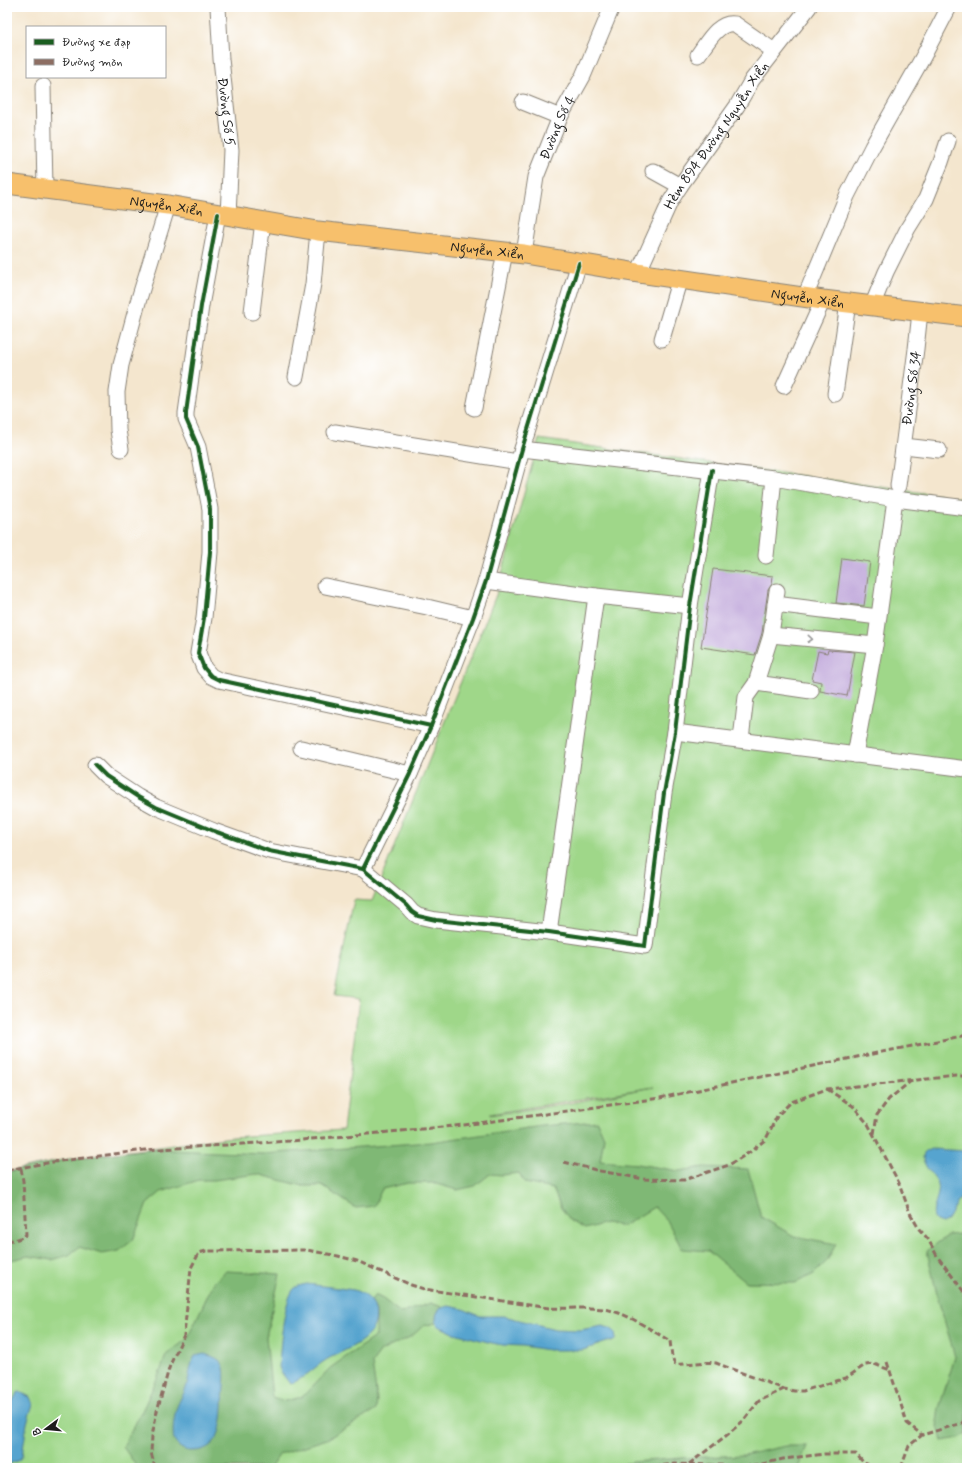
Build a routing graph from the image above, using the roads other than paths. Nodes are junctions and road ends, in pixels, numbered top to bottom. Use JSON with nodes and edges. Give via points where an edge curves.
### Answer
{"nodes":[{"id":1,"x":218,"y":7,"type":"edge"},
{"id":2,"x":612,"y":7,"type":"edge"},
{"id":3,"x":809,"y":7,"type":"edge"},
{"id":4,"x":948,"y":7,"type":"edge"},
{"id":5,"x":774,"y":51,"type":"junction"},
{"id":6,"x":698,"y":55,"type":"dead end"},
{"id":7,"x":43,"y":86,"type":"dead end"},
{"id":8,"x":523,"y":102,"type":"dead end"},
{"id":9,"x":560,"y":117,"type":"junction"},
{"id":10,"x":948,"y":141,"type":"dead end"},
{"id":11,"x":653,"y":171,"type":"dead end"},
{"id":12,"x":7,"y":184,"type":"edge"},
{"id":13,"x":680,"y":186,"type":"junction"},
{"id":14,"x":45,"y":190,"type":"junction"},
{"id":15,"x":168,"y":205,"type":"junction"},
{"id":16,"x":223,"y":215,"type":"junction"},
{"id":17,"x":263,"y":221,"type":"junction"},
{"id":18,"x":318,"y":231,"type":"junction"},
{"id":19,"x":505,"y":252,"type":"junction"},
{"id":20,"x":524,"y":254,"type":"junction"},
{"id":21,"x":579,"y":263,"type":"junction"},
{"id":22,"x":638,"y":273,"type":"junction"},
{"id":23,"x":680,"y":278,"type":"junction"},
{"id":24,"x":814,"y":299,"type":"junction"},
{"id":25,"x":848,"y":302,"type":"junction"},
{"id":26,"x":872,"y":306,"type":"junction"},
{"id":27,"x":252,"y":312,"type":"dead end"},
{"id":28,"x":920,"y":312,"type":"junction"},
{"id":29,"x":967,"y":317,"type":"edge"},
{"id":30,"x":662,"y":339,"type":"dead end"},
{"id":31,"x":296,"y":377,"type":"dead end"},
{"id":32,"x":784,"y":386,"type":"dead end"},
{"id":33,"x":835,"y":394,"type":"dead end"},
{"id":34,"x":474,"y":408,"type":"dead end"},
{"id":35,"x":335,"y":432,"type":"dead end"},
{"id":36,"x":904,"y":446,"type":"junction"},
{"id":37,"x":120,"y":449,"type":"dead end"},
{"id":38,"x":939,"y":450,"type":"dead end"},
{"id":39,"x":520,"y":455,"type":"junction"},
{"id":40,"x":712,"y":470,"type":"junction"},
{"id":41,"x":774,"y":478,"type":"junction"},
{"id":42,"x":896,"y":492,"type":"junction"},
{"id":43,"x":967,"y":508,"type":"edge"},
{"id":44,"x":766,"y":556,"type":"dead end"},
{"id":45,"x":486,"y":581,"type":"junction"},
{"id":46,"x":324,"y":586,"type":"dead end"},
{"id":47,"x":596,"y":596,"type":"junction"},
{"id":48,"x":690,"y":606,"type":"junction"},
{"id":49,"x":878,"y":617,"type":"junction"},
{"id":50,"x":473,"y":618,"type":"junction"},
{"id":51,"x":771,"y":635,"type":"junction"},
{"id":52,"x":875,"y":645,"type":"junction"},
{"id":53,"x":756,"y":683,"type":"junction"},
{"id":54,"x":811,"y":691,"type":"dead end"},
{"id":55,"x":431,"y":726,"type":"junction"},
{"id":56,"x":675,"y":732,"type":"junction"},
{"id":57,"x":741,"y":739,"type":"junction"},
{"id":58,"x":301,"y":748,"type":"dead end"},
{"id":59,"x":855,"y":755,"type":"junction"},
{"id":60,"x":96,"y":765,"type":"dead end"},
{"id":61,"x":967,"y":769,"type":"edge"},
{"id":62,"x":410,"y":774,"type":"junction"},
{"id":63,"x":363,"y":869,"type":"junction"},
{"id":64,"x":549,"y":932,"type":"junction"}],
"edges":[{"from":1,"to":16,"type":"street","name":"Đường Số 5","via":[[231,150]]},
{"from":2,"to":9,"type":"street","name":"Đường Số 4","via":[[583,76]]},
{"from":3,"to":5,"type":"street","name":"Hẻm 894 Đường Nguyễn Xiển"},
{"from":4,"to":24,"type":"street","via":[[847,196]]},
{"from":5,"to":6,"type":"street","via":[[730,23],[720,27]]},
{"from":5,"to":13,"type":"street","name":"Hẻm 894 Đường Nguyễn Xiển"},
{"from":7,"to":14,"type":"street"},
{"from":8,"to":9,"type":"street"},
{"from":9,"to":20,"type":"street","name":"Đường Số 4","via":[[536,177]]},
{"from":10,"to":26,"type":"street","via":[[926,199],[908,228]]},
{"from":11,"to":13,"type":"street"},
{"from":12,"to":14,"type":"main road","name":"Nguyễn Xiển"},
{"from":13,"to":22,"type":"street","name":"Hẻm 894 Đường Nguyễn Xiển","via":[[670,202]]},
{"from":14,"to":15,"type":"main road","name":"Nguyễn Xiển"},
{"from":15,"to":16,"type":"main road","name":"Nguyễn Xiển"},
{"from":15,"to":37,"type":"street","via":[[138,302],[122,365],[117,397]]},
{"from":16,"to":17,"type":"main road","name":"Nguyễn Xiển"},
{"from":16,"to":55,"type":"street","name":"Đường Số 5","via":[[202,306],[186,413],[198,447],[210,509],[209,560],[198,652],[200,661],[211,676],[219,680]]},
{"from":17,"to":18,"type":"main road","name":"Nguyễn Xiển"},
{"from":17,"to":27,"type":"street"},
{"from":18,"to":19,"type":"main road","name":"Nguyễn Xiển"},
{"from":18,"to":31,"type":"street","via":[[313,284]]},
{"from":19,"to":20,"type":"main road","name":"Nguyễn Xiển"},
{"from":19,"to":34,"type":"street"},
{"from":20,"to":21,"type":"main road","name":"Nguyễn Xiển"},
{"from":21,"to":22,"type":"main road","name":"Nguyễn Xiển"},
{"from":21,"to":39,"type":"street"},
{"from":22,"to":23,"type":"main road","name":"Nguyễn Xiển"},
{"from":23,"to":24,"type":"main road","name":"Nguyễn Xiển"},
{"from":23,"to":30,"type":"street"},
{"from":24,"to":25,"type":"main road","name":"Nguyễn Xiển"},
{"from":24,"to":32,"type":"street"},
{"from":25,"to":26,"type":"main road","name":"Nguyễn Xiển"},
{"from":25,"to":33,"type":"street"},
{"from":26,"to":28,"type":"main road","name":"Nguyễn Xiển"},
{"from":28,"to":29,"type":"main road","name":"Nguyễn Xiển"},
{"from":28,"to":36,"type":"street","name":"Đường Số 34"},
{"from":35,"to":39,"type":"street"},
{"from":36,"to":38,"type":"street"},
{"from":36,"to":42,"type":"street","name":"Đường Số 34"},
{"from":39,"to":40,"type":"street"},
{"from":39,"to":45,"type":"street"},
{"from":40,"to":41,"type":"street"},
{"from":40,"to":48,"type":"street"},
{"from":41,"to":42,"type":"street"},
{"from":41,"to":44,"type":"street"},
{"from":42,"to":43,"type":"street"},
{"from":42,"to":49,"type":"street","name":"Đường Số 34"},
{"from":45,"to":47,"type":"street"},
{"from":45,"to":50,"type":"street"},
{"from":46,"to":50,"type":"street"},
{"from":47,"to":48,"type":"street"},
{"from":47,"to":64,"type":"street"},
{"from":48,"to":56,"type":"street"},
{"from":49,"to":51,"type":"street","via":[[776,598]]},
{"from":49,"to":52,"type":"street","name":"Đường Số 34"},
{"from":50,"to":55,"type":"street"},
{"from":51,"to":52,"type":"street","one_way":true},
{"from":51,"to":53,"type":"street"},
{"from":52,"to":59,"type":"street","name":"Đường Số 34"},
{"from":53,"to":54,"type":"street"},
{"from":53,"to":57,"type":"street","via":[[746,697]]},
{"from":55,"to":62,"type":"street"},
{"from":56,"to":57,"type":"street"},
{"from":56,"to":64,"type":"street","via":[[664,793],[645,946]]},
{"from":57,"to":59,"type":"street"},
{"from":58,"to":62,"type":"street"},
{"from":59,"to":61,"type":"street"},
{"from":60,"to":63,"type":"street","via":[[111,779],[138,797],[214,831],[269,852]]},
{"from":62,"to":63,"type":"street"},
{"from":63,"to":64,"type":"street","via":[[418,916]]}]}
